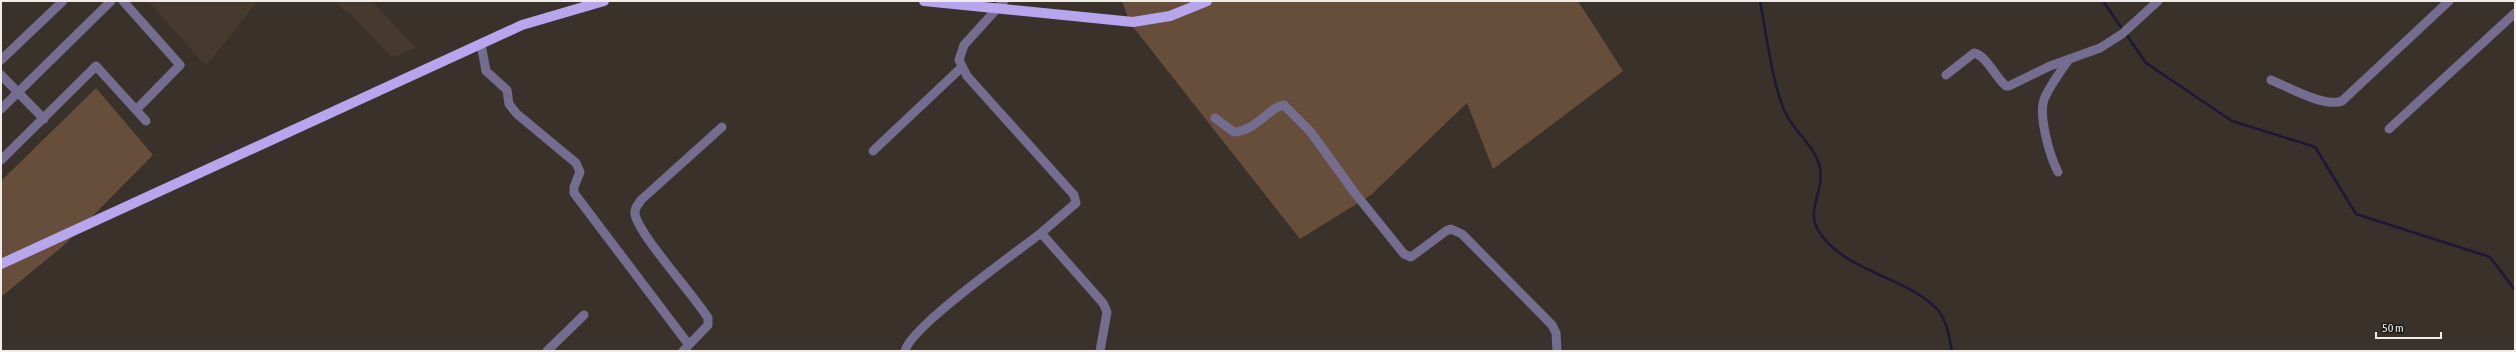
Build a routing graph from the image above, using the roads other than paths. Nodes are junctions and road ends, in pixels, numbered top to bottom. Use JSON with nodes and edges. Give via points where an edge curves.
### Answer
{"nodes":[{"id":1,"x":63,"y":1,"type":"edge"},
{"id":2,"x":110,"y":1,"type":"edge"},
{"id":3,"x":123,"y":1,"type":"edge"},
{"id":4,"x":604,"y":1,"type":"edge"},
{"id":5,"x":924,"y":1,"type":"edge"},
{"id":6,"x":1207,"y":1,"type":"edge"},
{"id":7,"x":2158,"y":1,"type":"edge"},
{"id":8,"x":2449,"y":1,"type":"edge"},
{"id":9,"x":1001,"y":4,"type":"edge"},
{"id":10,"x":2515,"y":13,"type":"edge"},
{"id":11,"x":481,"y":44,"type":"junction"},
{"id":12,"x":2069,"y":58,"type":"junction"},
{"id":13,"x":1,"y":60,"type":"edge"},
{"id":14,"x":962,"y":67,"type":"junction"},
{"id":15,"x":1,"y":75,"type":"edge"},
{"id":16,"x":1946,"y":75,"type":"dead end"},
{"id":17,"x":2271,"y":80,"type":"dead end"},
{"id":18,"x":18,"y":92,"type":"junction"},
{"id":19,"x":1,"y":109,"type":"edge"},
{"id":20,"x":136,"y":110,"type":"junction"},
{"id":21,"x":1215,"y":118,"type":"dead end"},
{"id":22,"x":44,"y":119,"type":"junction"},
{"id":23,"x":146,"y":121,"type":"dead end"},
{"id":24,"x":722,"y":127,"type":"dead end"},
{"id":25,"x":2389,"y":129,"type":"dead end"},
{"id":26,"x":873,"y":151,"type":"dead end"},
{"id":27,"x":1,"y":160,"type":"edge"},
{"id":28,"x":2058,"y":172,"type":"dead end"},
{"id":29,"x":1041,"y":233,"type":"junction"},
{"id":30,"x":1,"y":264,"type":"edge"},
{"id":31,"x":584,"y":315,"type":"dead end"},
{"id":32,"x":686,"y":348,"type":"edge"},
{"id":33,"x":547,"y":351,"type":"edge"},
{"id":34,"x":905,"y":351,"type":"edge"},
{"id":35,"x":1100,"y":351,"type":"edge"},
{"id":36,"x":1557,"y":351,"type":"edge"}],
"edges":[{"from":1,"to":13,"type":"street"},
{"from":2,"to":18,"type":"street"},
{"from":3,"to":20,"type":"street","via":[[180,65]]},
{"from":4,"to":11,"type":"main road","via":[[522,25]]},
{"from":5,"to":9,"type":"main road"},
{"from":6,"to":9,"type":"main road","via":[[1170,16],[1133,22]]},
{"from":7,"to":12,"type":"street","via":[[2111,41],[2100,48]]},
{"from":8,"to":17,"type":"street","via":[[2336,104],[2324,102]]},
{"from":9,"to":14,"type":"street","via":[[964,45],[959,60]]},
{"from":10,"to":25,"type":"street"},
{"from":11,"to":30,"type":"main road"},
{"from":11,"to":32,"type":"street","via":[[486,71],[507,90],[509,104],[517,114],[576,163],[580,172],[574,193]]},
{"from":12,"to":16,"type":"street","via":[[2009,86],[2000,81],[1982,57],[1974,53]]},
{"from":12,"to":28,"type":"street","via":[[2042,105],[2049,149]]},
{"from":14,"to":26,"type":"street"},
{"from":14,"to":29,"type":"street","via":[[967,76],[1074,195],[1076,203]]},
{"from":15,"to":18,"type":"street"},
{"from":18,"to":19,"type":"street"},
{"from":18,"to":22,"type":"street"},
{"from":20,"to":22,"type":"street","via":[[96,66]]},
{"from":20,"to":23,"type":"street"},
{"from":21,"to":36,"type":"street","via":[[1234,132],[1242,131],[1284,105],[1298,117],[1404,254],[1410,257],[1446,230],[1451,229],[1462,234],[1552,325],[1556,333]]},
{"from":22,"to":27,"type":"street"},
{"from":24,"to":32,"type":"street","via":[[635,209],[635,216],[647,236],[708,318],[708,325]]},
{"from":29,"to":34,"type":"street","via":[[912,336]]},
{"from":29,"to":35,"type":"street","via":[[1103,302],[1107,312]]},
{"from":31,"to":33,"type":"street"}]}
